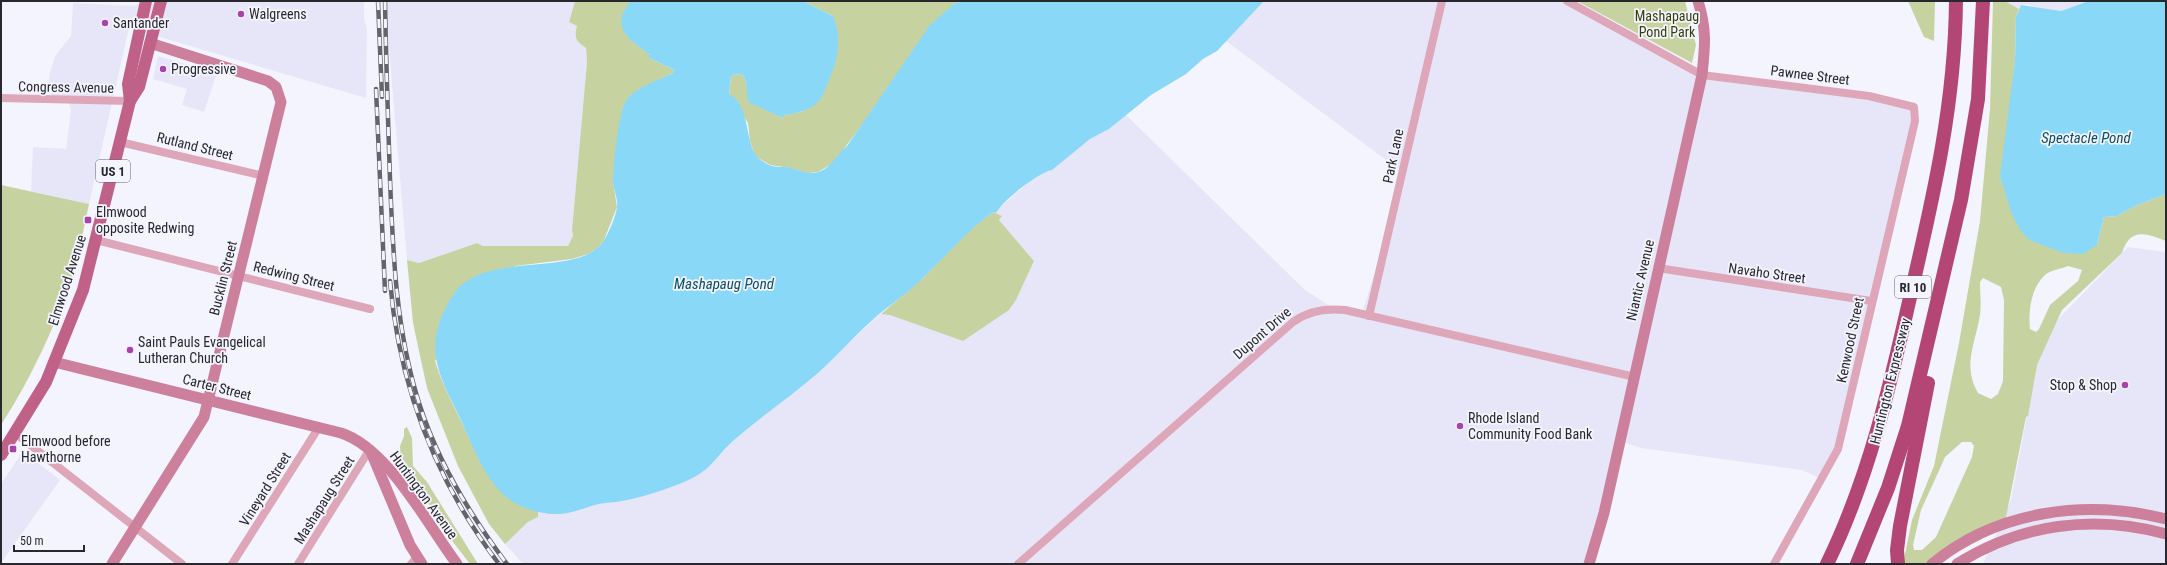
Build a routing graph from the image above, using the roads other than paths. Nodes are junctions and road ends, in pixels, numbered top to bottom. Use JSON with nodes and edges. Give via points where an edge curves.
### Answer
{"nodes":[{"id":1,"x":146,"y":1,"type":"edge"},
{"id":2,"x":161,"y":1,"type":"edge"},
{"id":3,"x":1442,"y":1,"type":"edge"},
{"id":4,"x":1566,"y":1,"type":"edge"},
{"id":5,"x":1698,"y":1,"type":"edge"},
{"id":6,"x":1956,"y":1,"type":"edge"},
{"id":7,"x":1983,"y":1,"type":"edge"},
{"id":8,"x":150,"y":43,"type":"junction"},
{"id":9,"x":1702,"y":75,"type":"junction"},
{"id":10,"x":1,"y":98,"type":"edge"},
{"id":11,"x":130,"y":101,"type":"junction"},
{"id":12,"x":1914,"y":107,"type":"joint"},
{"id":13,"x":120,"y":142,"type":"junction"},
{"id":14,"x":264,"y":176,"type":"junction"},
{"id":15,"x":96,"y":240,"type":"junction"},
{"id":16,"x":1658,"y":268,"type":"junction"},
{"id":17,"x":239,"y":276,"type":"junction"},
{"id":18,"x":1942,"y":283,"type":"junction"},
{"id":19,"x":1871,"y":302,"type":"junction"},
{"id":20,"x":370,"y":309,"type":"dead end"},
{"id":21,"x":1369,"y":316,"type":"junction"},
{"id":22,"x":54,"y":362,"type":"junction"},
{"id":23,"x":1635,"y":377,"type":"junction"},
{"id":24,"x":208,"y":400,"type":"junction"},
{"id":25,"x":319,"y":427,"type":"junction"},
{"id":26,"x":15,"y":433,"type":"junction"},
{"id":27,"x":370,"y":449,"type":"junction"},
{"id":28,"x":1,"y":455,"type":"edge"},
{"id":29,"x":2166,"y":519,"type":"edge"},
{"id":30,"x":136,"y":528,"type":"junction"},
{"id":31,"x":2166,"y":534,"type":"edge"},
{"id":32,"x":416,"y":562,"type":"edge"},
{"id":33,"x":1900,"y":562,"type":"edge"},
{"id":34,"x":112,"y":564,"type":"edge"},
{"id":35,"x":182,"y":564,"type":"edge"},
{"id":36,"x":232,"y":564,"type":"edge"},
{"id":37,"x":298,"y":564,"type":"edge"},
{"id":38,"x":457,"y":564,"type":"edge"},
{"id":39,"x":1018,"y":564,"type":"edge"},
{"id":40,"x":1589,"y":564,"type":"edge"},
{"id":41,"x":1774,"y":564,"type":"edge"},
{"id":42,"x":1827,"y":564,"type":"edge"},
{"id":43,"x":1857,"y":564,"type":"edge"},
{"id":44,"x":1932,"y":564,"type":"edge"},
{"id":45,"x":1957,"y":564,"type":"edge"}],
"edges":[{"from":1,"to":11,"type":"main road","name":"Elmwood Avenue","number":"US 1","via":[[128,84]]},
{"from":2,"to":8,"type":"main road","name":"Elmwood Avenue","number":"US 1"},
{"from":3,"to":21,"type":"street","name":"Park Lane"},
{"from":4,"to":9,"type":"street"},
{"from":5,"to":9,"type":"street","name":"Niantic Avenue","via":[[1706,39]]},
{"from":6,"to":42,"type":"highway","name":"Huntington Expressway","number":"RI 10","via":[[1954,59],[1947,126],[1925,234],[1881,422],[1860,487]]},
{"from":7,"to":18,"type":"highway","name":"Huntington Expressway","number":"RI 10","via":[[1981,66],[1973,133]]},
{"from":8,"to":11,"type":"main road","name":"Elmwood Avenue","number":"US 1","via":[[138,90]]},
{"from":8,"to":14,"type":"street","name":"Bucklin Street","via":[[262,78],[273,84],[280,93],[281,106]]},
{"from":9,"to":12,"type":"street","name":"Pawnee Street","via":[[1869,96]]},
{"from":9,"to":16,"type":"street","name":"Niantic Avenue"},
{"from":10,"to":11,"type":"street","name":"Congress Avenue"},
{"from":11,"to":13,"type":"main road","name":"Elmwood Avenue","number":"US 1"},
{"from":12,"to":19,"type":"street","name":"Kenwood Street","via":[[1915,121]]},
{"from":13,"to":14,"type":"street","name":"Rutland Street"},
{"from":13,"to":15,"type":"main road","name":"Elmwood Avenue","number":"US 1"},
{"from":14,"to":17,"type":"street","name":"Bucklin Street"},
{"from":15,"to":17,"type":"street","name":"Redwing Street"},
{"from":15,"to":22,"type":"main road","name":"Elmwood Avenue","number":"US 1","via":[[83,290]]},
{"from":16,"to":19,"type":"street","name":"Navaho Street"},
{"from":16,"to":23,"type":"street","name":"Niantic Avenue"},
{"from":17,"to":20,"type":"street","name":"Redwing Street"},
{"from":17,"to":24,"type":"street","name":"Bucklin Street"},
{"from":18,"to":33,"type":"highway","via":[[1931,366],[1900,526]]},
{"from":18,"to":43,"type":"highway","name":"Huntington Expressway","number":"RI 10","via":[[1898,459]]},
{"from":19,"to":41,"type":"street","name":"Kenwood Street","via":[[1838,449]]},
{"from":21,"to":23,"type":"street","name":"Dupont Drive"},
{"from":21,"to":39,"type":"street","name":"Dupont Drive","via":[[1328,309],[1311,312],[1298,318]]},
{"from":22,"to":24,"type":"street","name":"Carter Street"},
{"from":22,"to":26,"type":"main road","name":"Elmwood Avenue","number":"US 1","via":[[42,389]]},
{"from":23,"to":40,"type":"street","name":"Niantic Avenue","via":[[1604,513]]},
{"from":24,"to":25,"type":"street","name":"Carter Street"},
{"from":24,"to":30,"type":"street","name":"Bucklin Street","via":[[200,425]]},
{"from":25,"to":27,"type":"street","name":"Carter Street","via":[[350,436]]},
{"from":25,"to":36,"type":"street","name":"Vineyard Street"},
{"from":26,"to":28,"type":"main road","name":"Elmwood Avenue","number":"US 1"},
{"from":26,"to":30,"type":"street"},
{"from":27,"to":32,"type":"street","name":"Huntington Avenue"},
{"from":27,"to":37,"type":"street","name":"Mashapaug Street"},
{"from":27,"to":38,"type":"street","name":"Huntington Avenue","via":[[393,473]]},
{"from":29,"to":44,"type":"street","via":[[2130,511],[2097,509],[2038,514],[1982,533],[1953,548]]},
{"from":30,"to":34,"type":"street","name":"Bucklin Street"},
{"from":30,"to":35,"type":"street"},
{"from":31,"to":45,"type":"street","via":[[2101,523],[2048,527],[1995,543]]}]}
